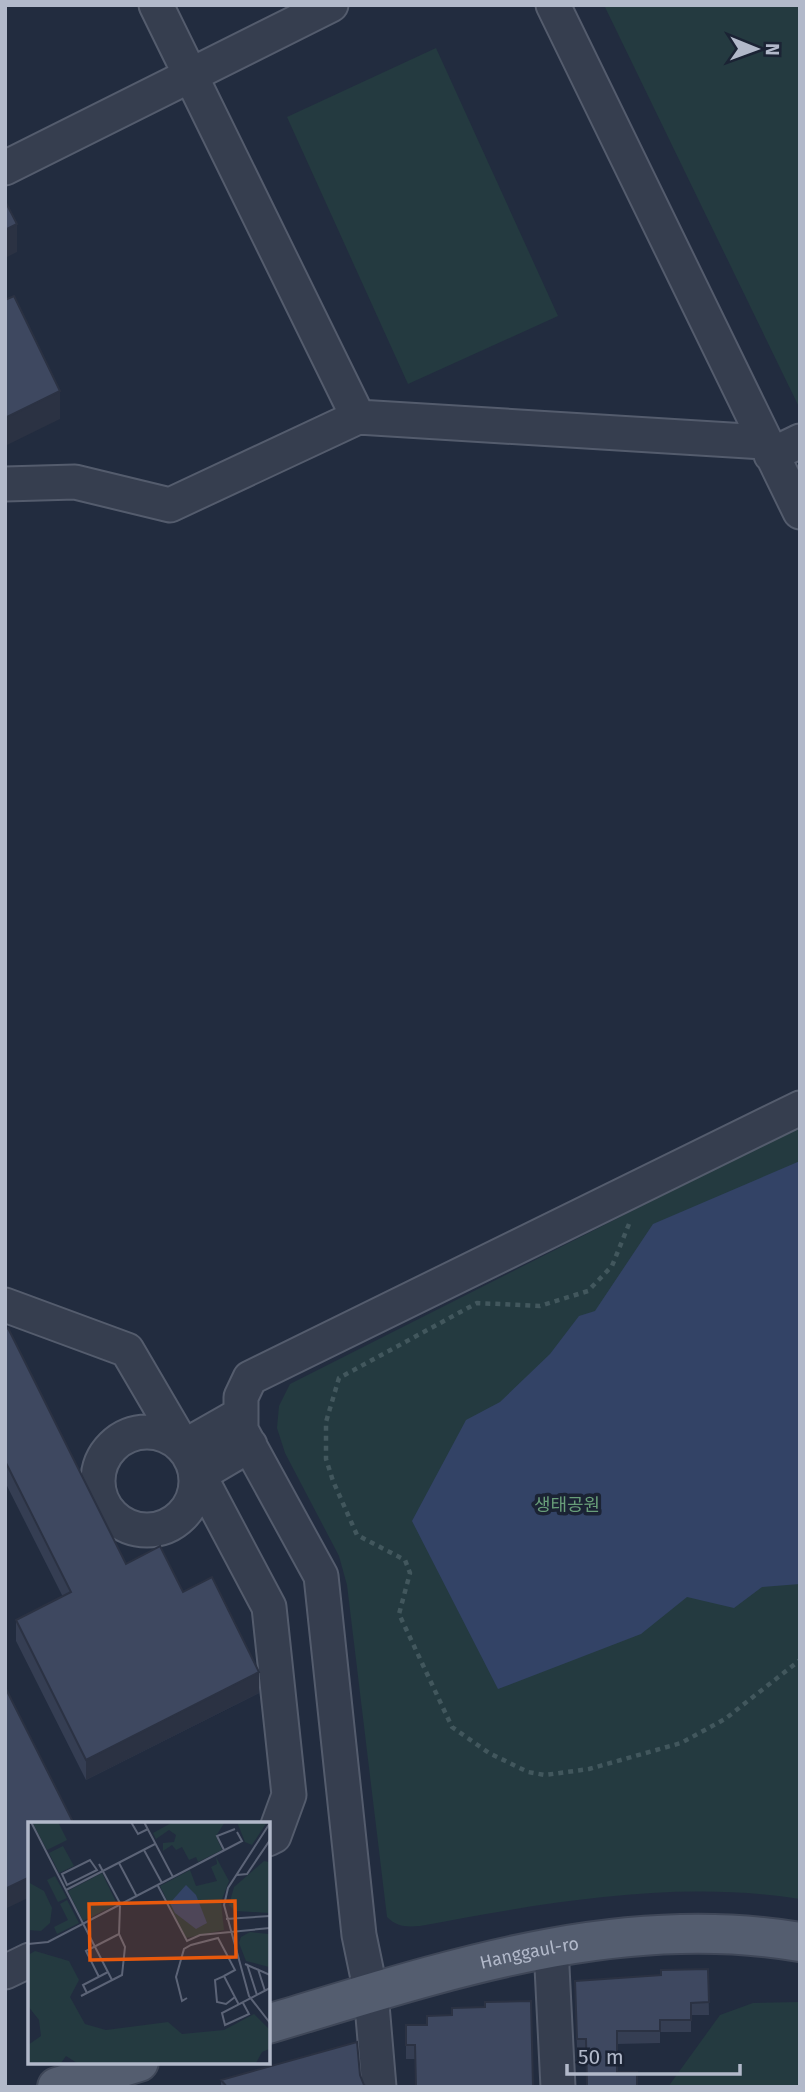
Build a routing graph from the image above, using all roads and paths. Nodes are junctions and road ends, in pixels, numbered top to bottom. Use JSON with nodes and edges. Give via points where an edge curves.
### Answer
{"nodes":[{"id":1,"x":156,"y":5,"type":"edge"},
{"id":2,"x":331,"y":5,"type":"edge"},
{"id":3,"x":553,"y":5,"type":"edge"},
{"id":4,"x":190,"y":75,"type":"junction"},
{"id":5,"x":5,"y":168,"type":"edge"},
{"id":6,"x":358,"y":417,"type":"junction"},
{"id":7,"x":778,"y":446,"type":"edge"},
{"id":8,"x":5,"y":484,"type":"edge"},
{"id":9,"x":800,"y":512,"type":"edge"},
{"id":10,"x":800,"y":1108,"type":"edge"},
{"id":11,"x":631,"y":1222,"type":"dead end"},
{"id":12,"x":5,"y":1305,"type":"edge"},
{"id":13,"x":245,"y":1430,"type":"junction"},
{"id":14,"x":190,"y":1459,"type":"junction"},
{"id":15,"x":800,"y":1660,"type":"edge"},
{"id":16,"x":270,"y":1838,"type":"edge"},
{"id":17,"x":800,"y":1942,"type":"edge"},
{"id":18,"x":551,"y":1947,"type":"junction"},
{"id":19,"x":28,"y":1961,"type":"edge"},
{"id":20,"x":5,"y":1972,"type":"edge"},
{"id":21,"x":371,"y":1993,"type":"junction"},
{"id":22,"x":270,"y":2023,"type":"edge"},
{"id":23,"x":132,"y":2064,"type":"edge"},
{"id":24,"x":57,"y":2087,"type":"edge"},
{"id":25,"x":379,"y":2087,"type":"edge"},
{"id":26,"x":558,"y":2087,"type":"edge"}],
"edges":[{"from":1,"to":4,"type":"street"},
{"from":2,"to":4,"type":"street"},
{"from":3,"to":7,"type":"street"},
{"from":4,"to":5,"type":"street"},
{"from":4,"to":6,"type":"street"},
{"from":6,"to":7,"type":"street"},
{"from":6,"to":8,"type":"street","via":[[170,505],[75,482]]},
{"from":7,"to":9,"type":"street"},
{"from":10,"to":13,"type":"street","via":[[250,1378],[241,1397]]},
{"from":11,"to":15,"type":"path","via":[[612,1266],[588,1291],[540,1306],[477,1303],[339,1378],[326,1422],[326,1459],[333,1481],[358,1535],[405,1560],[410,1573],[399,1614],[452,1727],[489,1753],[528,1772],[545,1775],[589,1769],[681,1743],[725,1719]]},
{"from":12,"to":14,"type":"street","via":[[127,1350]]},
{"from":13,"to":14,"type":"street"},
{"from":13,"to":21,"type":"street","via":[[321,1576],[359,1935]]},
{"from":14,"to":16,"type":"street","via":[[270,1607],[289,1795]]},
{"from":17,"to":18,"type":"main road","name":"Hanggaul-ro","via":[[747,1933],[619,1937]]},
{"from":18,"to":21,"type":"main road","name":"Hanggaul-ro","via":[[440,1970]]},
{"from":18,"to":26,"type":"street"},
{"from":19,"to":20,"type":"street"},
{"from":21,"to":22,"type":"main road","name":"Hanggaul-ro"},
{"from":21,"to":25,"type":"street"},
{"from":23,"to":24,"type":"main road"}]}
